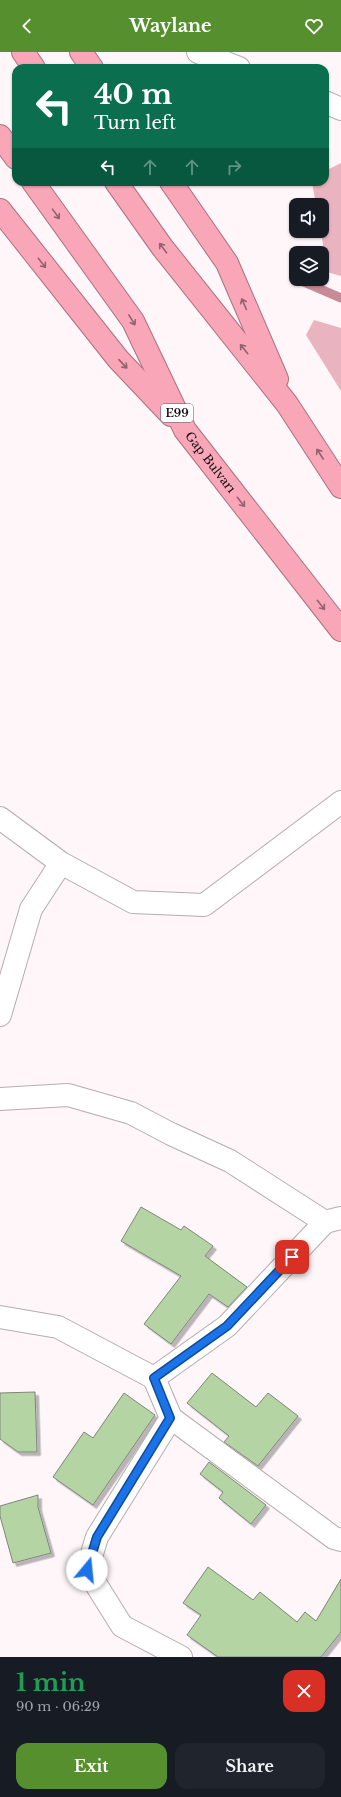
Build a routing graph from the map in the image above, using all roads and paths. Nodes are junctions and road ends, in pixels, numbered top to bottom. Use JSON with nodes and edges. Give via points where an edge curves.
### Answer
{"nodes":[{"id":1,"x":23,"y":52,"type":"edge"},
{"id":2,"x":81,"y":52,"type":"edge"},
{"id":3,"x":198,"y":52,"type":"edge"},
{"id":4,"x":31,"y":64,"type":"edge"},
{"id":5,"x":89,"y":64,"type":"edge"},
{"id":6,"x":229,"y":64,"type":"edge"},
{"id":7,"x":329,"y":104,"type":"edge"},
{"id":8,"x":341,"y":109,"type":"edge"},
{"id":9,"x":0,"y":136,"type":"edge"},
{"id":10,"x":12,"y":152,"type":"edge"},
{"id":11,"x":36,"y":186,"type":"edge"},
{"id":12,"x":119,"y":186,"type":"edge"},
{"id":13,"x":174,"y":186,"type":"edge"},
{"id":14,"x":0,"y":210,"type":"edge"},
{"id":15,"x":287,"y":404,"type":"junction"},
{"id":16,"x":185,"y":430,"type":"junction"},
{"id":17,"x":341,"y":487,"type":"edge"},
{"id":18,"x":341,"y":630,"type":"edge"},
{"id":19,"x":341,"y":802,"type":"edge"},
{"id":20,"x":0,"y":818,"type":"edge"},
{"id":21,"x":61,"y":863,"type":"junction"},
{"id":22,"x":0,"y":1015,"type":"edge"},
{"id":23,"x":0,"y":1099,"type":"edge"},
{"id":24,"x":333,"y":1220,"type":"edge"},
{"id":25,"x":0,"y":1317,"type":"edge"},
{"id":26,"x":154,"y":1378,"type":"junction"},
{"id":27,"x":170,"y":1418,"type":"junction"},
{"id":28,"x":341,"y":1540,"type":"edge"},
{"id":29,"x":181,"y":1657,"type":"edge"}],
"edges":[{"from":1,"to":4,"type":"highway"},
{"from":2,"to":5,"type":"highway"},
{"from":3,"to":6,"type":"street"},
{"from":7,"to":8,"type":"street"},
{"from":9,"to":10,"type":"highway"},
{"from":11,"to":16,"type":"highway","name":"Gap Bulvarı","number":"E99","one_way":true,"via":[[133,321]]},
{"from":15,"to":12,"type":"highway","one_way":true,"via":[[162,247]]},
{"from":15,"to":13,"type":"highway","one_way":true,"via":[[227,263]]},
{"from":14,"to":16,"type":"highway","one_way":true,"via":[[118,359]]},
{"from":17,"to":15,"type":"highway","one_way":true},
{"from":16,"to":18,"type":"highway","name":"Gap Bulvarı","number":"E99","one_way":true},
{"from":19,"to":21,"type":"street","via":[[204,905],[133,902]]},
{"from":20,"to":21,"type":"street"},
{"from":21,"to":22,"type":"street","via":[[31,908]]},
{"from":23,"to":24,"type":"street","via":[[68,1095],[131,1113],[230,1161]]},
{"from":24,"to":26,"type":"street","via":[[227,1326]]},
{"from":25,"to":26,"type":"street","via":[[58,1327]]},
{"from":26,"to":27,"type":"street"},
{"from":27,"to":28,"type":"street","via":[[334,1538]]},
{"from":27,"to":29,"type":"street","via":[[97,1537],[87,1570],[122,1626]]}]}
